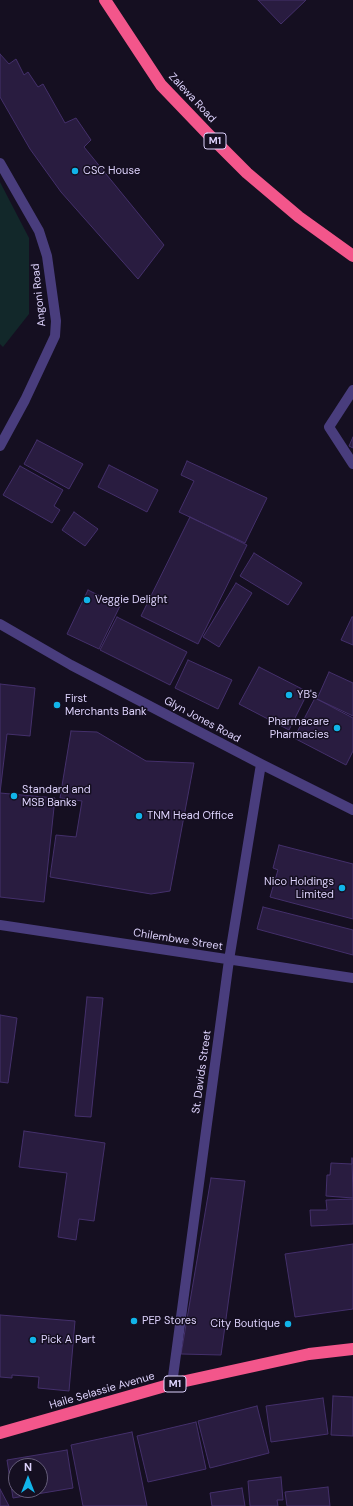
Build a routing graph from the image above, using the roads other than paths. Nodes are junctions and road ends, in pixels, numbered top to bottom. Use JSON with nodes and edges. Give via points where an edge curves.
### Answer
{"nodes":[{"id":1,"x":105,"y":0,"type":"edge"},
{"id":2,"x":0,"y":163,"type":"edge"},
{"id":3,"x":353,"y":256,"type":"edge"},
{"id":4,"x":353,"y":390,"type":"edge"},
{"id":5,"x":0,"y":446,"type":"edge"},
{"id":6,"x":353,"y":464,"type":"edge"},
{"id":7,"x":0,"y":624,"type":"edge"},
{"id":8,"x":261,"y":764,"type":"junction"},
{"id":9,"x":353,"y":810,"type":"edge"},
{"id":10,"x":0,"y":925,"type":"edge"},
{"id":11,"x":229,"y":960,"type":"junction"},
{"id":12,"x":353,"y":978,"type":"edge"},
{"id":13,"x":353,"y":1350,"type":"edge"},
{"id":14,"x":172,"y":1384,"type":"junction"},
{"id":15,"x":0,"y":1433,"type":"edge"}],
"edges":[{"from":1,"to":3,"type":"highway","name":"Zalewa Road","number":"M1","via":[[161,85],[207,133],[247,173],[299,217]]},
{"from":2,"to":5,"type":"street","name":"Angoni Road","via":[[39,231],[47,256],[56,321],[55,336]]},
{"from":4,"to":6,"type":"street","via":[[329,427]]},
{"from":7,"to":8,"type":"street","name":"Glyn Jones Road","via":[[71,665]]},
{"from":8,"to":9,"type":"street","name":"Glyn Jones Road"},
{"from":8,"to":11,"type":"street","name":"St. Davids Street"},
{"from":10,"to":11,"type":"street","name":"Chilembwe Street"},
{"from":11,"to":12,"type":"street","name":"Chilembwe Street"},
{"from":11,"to":14,"type":"street","name":"St. Davids Street"},
{"from":13,"to":14,"type":"highway","name":"Haile Selassie Avenue","number":"M1","via":[[309,1354]]},
{"from":14,"to":15,"type":"highway","name":"Haile Selassie Avenue","number":"M1"}]}
